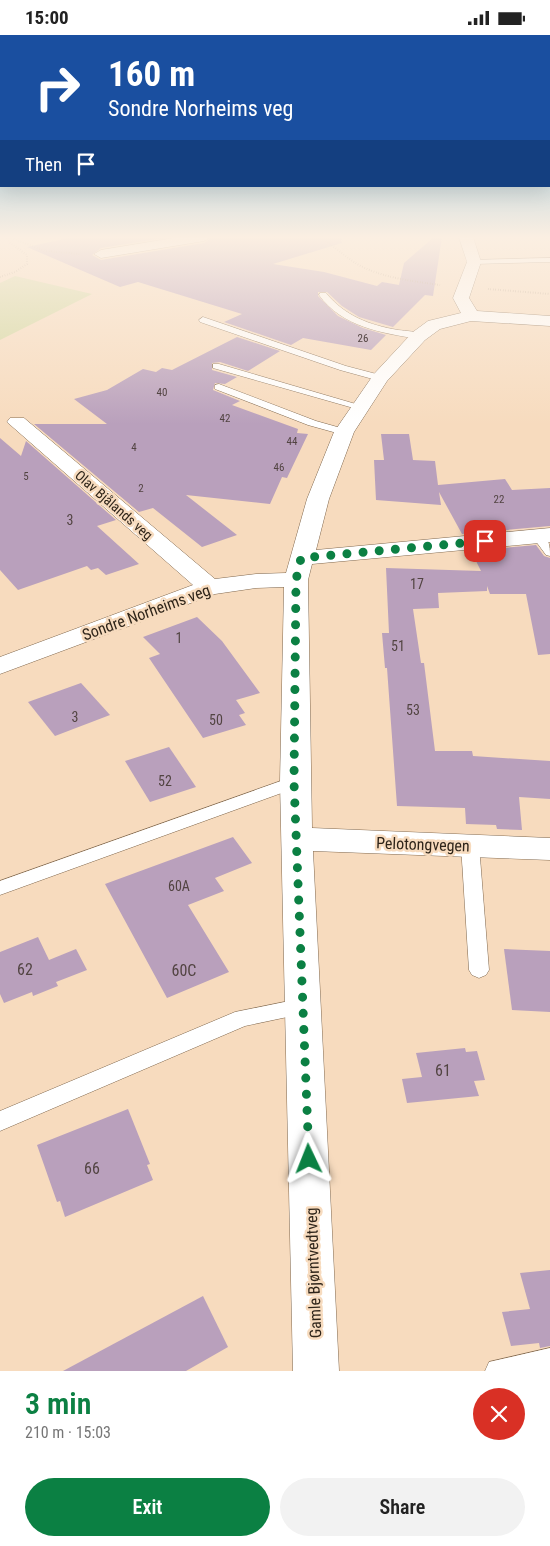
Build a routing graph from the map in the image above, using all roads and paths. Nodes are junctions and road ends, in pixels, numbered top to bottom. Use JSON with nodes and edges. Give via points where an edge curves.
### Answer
{"nodes":[{"id":1,"x":326,"y":299,"type":"edge"},
{"id":2,"x":462,"y":299,"type":"edge"},
{"id":3,"x":471,"y":316,"type":"junction"},
{"id":4,"x":203,"y":320,"type":"dead end"},
{"id":5,"x":550,"y":321,"type":"edge"},
{"id":6,"x":419,"y":336,"type":"junction"},
{"id":7,"x":216,"y":366,"type":"dead end"},
{"id":8,"x":380,"y":378,"type":"junction"},
{"id":9,"x":219,"y":387,"type":"dead end"},
{"id":10,"x":360,"y":407,"type":"junction"},
{"id":11,"x":17,"y":422,"type":"dead end"},
{"id":12,"x":344,"y":432,"type":"junction"},
{"id":13,"x":546,"y":541,"type":"edge"},
{"id":14,"x":299,"y":569,"type":"junction"},
{"id":15,"x":210,"y":587,"type":"junction"},
{"id":16,"x":0,"y":666,"type":"edge"},
{"id":17,"x":294,"y":782,"type":"junction"},
{"id":18,"x":297,"y":839,"type":"junction"},
{"id":19,"x":470,"y":845,"type":"junction"},
{"id":20,"x":550,"y":849,"type":"edge"},
{"id":21,"x":0,"y":888,"type":"edge"},
{"id":22,"x":479,"y":970,"type":"dead end"},
{"id":23,"x":304,"y":1006,"type":"junction"},
{"id":24,"x":0,"y":1121,"type":"edge"},
{"id":25,"x":550,"y":1361,"type":"edge"},
{"id":26,"x":316,"y":1371,"type":"edge"},
{"id":27,"x":498,"y":1371,"type":"edge"}],
"edges":[{"from":1,"to":6,"type":"lane","via":[[333,309],[351,318],[386,331]]},
{"from":2,"to":3,"type":"street"},
{"from":3,"to":5,"type":"street","name":"Gamle Bjørntvedtveg"},
{"from":3,"to":6,"type":"street","name":"Gamle Bjørntvedtveg","via":[[434,325]]},
{"from":4,"to":8,"type":"lane"},
{"from":6,"to":8,"type":"street","name":"Gamle Bjørntvedtveg"},
{"from":7,"to":10,"type":"lane"},
{"from":8,"to":10,"type":"street","name":"Gamle Bjørntvedtveg"},
{"from":9,"to":12,"type":"lane"},
{"from":10,"to":12,"type":"street","name":"Gamle Bjørntvedtveg"},
{"from":11,"to":15,"type":"street","name":"Olav Bjålands veg"},
{"from":12,"to":14,"type":"street","name":"Gamle Bjørntvedtveg","via":[[318,499]]},
{"from":13,"to":14,"type":"street","name":"Sondre Norheims veg"},
{"from":14,"to":15,"type":"street","name":"Sondre Norheims veg","via":[[256,581]]},
{"from":14,"to":17,"type":"street","name":"Gamle Bjørntvedtveg"},
{"from":15,"to":16,"type":"street","name":"Sondre Norheims veg"},
{"from":17,"to":18,"type":"street","name":"Gamle Bjørntvedtveg"},
{"from":17,"to":21,"type":"lane"},
{"from":18,"to":19,"type":"street","name":"Pelotongvegen"},
{"from":18,"to":23,"type":"street","name":"Gamle Bjørntvedtveg"},
{"from":19,"to":20,"type":"street","name":"Pelotongvegen"},
{"from":19,"to":22,"type":"lane"},
{"from":23,"to":24,"type":"lane","via":[[242,1017]]},
{"from":23,"to":26,"type":"street","name":"Gamle Bjørntvedtveg"},
{"from":25,"to":27,"type":"lane"}]}
